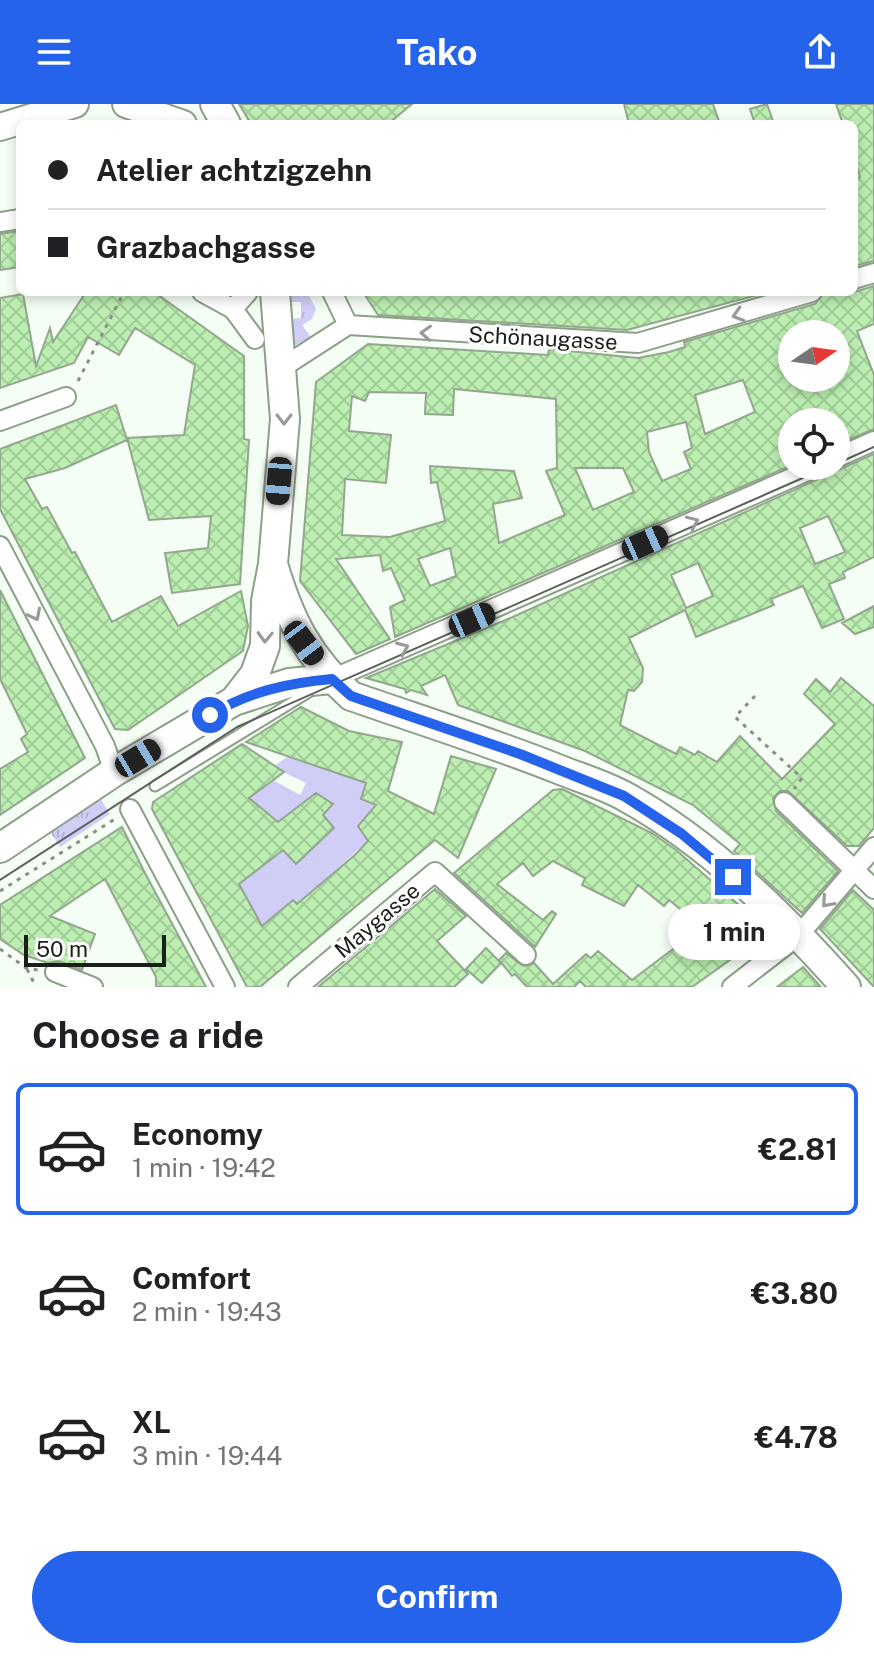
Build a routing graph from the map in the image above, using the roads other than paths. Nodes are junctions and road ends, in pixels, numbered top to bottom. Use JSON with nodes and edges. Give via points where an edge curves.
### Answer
{"nodes":[{"id":1,"x":75,"y":104,"type":"edge"},
{"id":2,"x":126,"y":104,"type":"edge"},
{"id":3,"x":23,"y":120,"type":"edge"},
{"id":4,"x":172,"y":120,"type":"edge"},
{"id":5,"x":209,"y":296,"type":"edge"},
{"id":6,"x":244,"y":296,"type":"edge"},
{"id":7,"x":275,"y":296,"type":"edge"},
{"id":8,"x":334,"y":296,"type":"edge"},
{"id":9,"x":798,"y":296,"type":"edge"},
{"id":10,"x":233,"y":309,"type":"junction"},
{"id":11,"x":348,"y":325,"type":"junction"},
{"id":12,"x":255,"y":339,"type":"dead end"},
{"id":13,"x":280,"y":369,"type":"junction"},
{"id":14,"x":70,"y":392,"type":"road end"},
{"id":15,"x":0,"y":421,"type":"edge"},
{"id":16,"x":874,"y":441,"type":"edge"},
{"id":17,"x":850,"y":452,"type":"edge"},
{"id":18,"x":787,"y":480,"type":"edge"},
{"id":19,"x":0,"y":546,"type":"edge"},
{"id":20,"x":273,"y":564,"type":"junction"},
{"id":21,"x":332,"y":679,"type":"junction"},
{"id":22,"x":234,"y":701,"type":"junction"},
{"id":23,"x":114,"y":772,"type":"junction"},
{"id":24,"x":155,"y":786,"type":"dead end"},
{"id":25,"x":788,"y":797,"type":"road end"},
{"id":26,"x":130,"y":809,"type":"road end"},
{"id":27,"x":874,"y":847,"type":"edge"},
{"id":28,"x":0,"y":848,"type":"edge"},
{"id":29,"x":855,"y":870,"type":"junction"},
{"id":30,"x":874,"y":889,"type":"edge"},
{"id":31,"x":799,"y":935,"type":"junction"},
{"id":32,"x":526,"y":955,"type":"dead end"},
{"id":33,"x":55,"y":972,"type":"road end"},
{"id":34,"x":93,"y":987,"type":"edge"},
{"id":35,"x":225,"y":987,"type":"edge"},
{"id":36,"x":298,"y":987,"type":"edge"},
{"id":37,"x":732,"y":987,"type":"edge"},
{"id":38,"x":846,"y":987,"type":"edge"}],
"edges":[{"from":1,"to":3,"type":"main road"},
{"from":2,"to":4,"type":"main road"},
{"from":5,"to":10,"type":"street"},
{"from":6,"to":10,"type":"street"},
{"from":7,"to":13,"type":"main road"},
{"from":8,"to":11,"type":"street"},
{"from":9,"to":11,"type":"street","name":"Schönaugasse","one_way":true,"via":[[638,343]]},
{"from":10,"to":12,"type":"street"},
{"from":11,"to":13,"type":"street"},
{"from":13,"to":20,"type":"main road","one_way":true,"via":[[285,419]]},
{"from":14,"to":15,"type":"street"},
{"from":16,"to":17,"type":"street"},
{"from":21,"to":18,"type":"street","one_way":true},
{"from":19,"to":23,"type":"street","one_way":true,"via":[[113,761]]},
{"from":20,"to":21,"type":"main road","via":[[287,613]]},
{"from":20,"to":22,"type":"main road","one_way":true,"via":[[264,653]]},
{"from":21,"to":22,"type":"main road","via":[[289,683]]},
{"from":21,"to":24,"type":"lane"},
{"from":21,"to":31,"type":"main road","via":[[351,696],[624,796],[682,834]]},
{"from":22,"to":23,"type":"main road"},
{"from":23,"to":28,"type":"main road"},
{"from":25,"to":29,"type":"street"},
{"from":26,"to":35,"type":"street"},
{"from":27,"to":29,"type":"street"},
{"from":29,"to":30,"type":"street"},
{"from":29,"to":31,"type":"street","one_way":true},
{"from":31,"to":37,"type":"street"},
{"from":31,"to":38,"type":"main road"},
{"from":32,"to":36,"type":"street","name":"Maygasse","via":[[435,872]]},
{"from":33,"to":34,"type":"street"}]}
